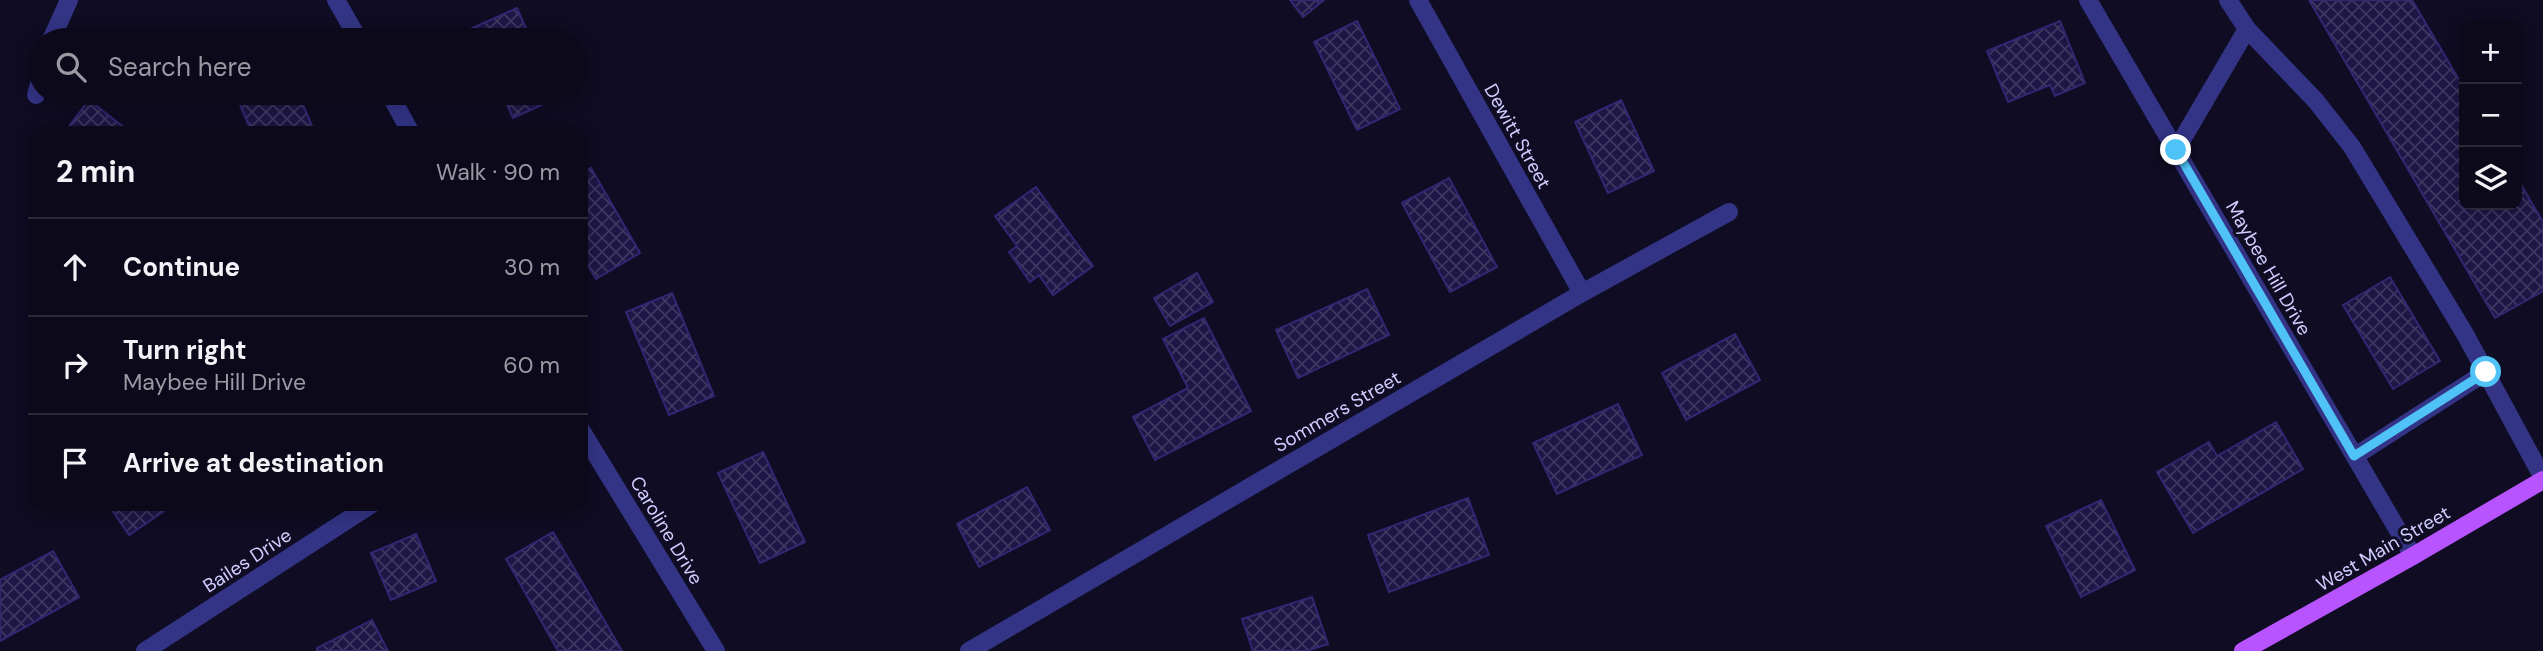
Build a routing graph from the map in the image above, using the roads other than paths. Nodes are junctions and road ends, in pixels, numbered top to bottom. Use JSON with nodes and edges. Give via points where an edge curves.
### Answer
{"nodes":[{"id":1,"x":69,"y":0,"type":"edge"},
{"id":2,"x":336,"y":0,"type":"edge"},
{"id":3,"x":1418,"y":0,"type":"edge"},
{"id":4,"x":2088,"y":0,"type":"edge"},
{"id":5,"x":2228,"y":0,"type":"edge"},
{"id":6,"x":56,"y":28,"type":"edge"},
{"id":7,"x":352,"y":28,"type":"edge"},
{"id":8,"x":2247,"y":29,"type":"junction"},
{"id":9,"x":396,"y":105,"type":"edge"},
{"id":10,"x":407,"y":126,"type":"edge"},
{"id":11,"x":2176,"y":150,"type":"junction"},
{"id":12,"x":1729,"y":212,"type":"dead end"},
{"id":13,"x":1582,"y":293,"type":"junction"},
{"id":14,"x":2486,"y":372,"type":"junction"},
{"id":15,"x":588,"y":441,"type":"edge"},
{"id":16,"x":2354,"y":456,"type":"junction"},
{"id":17,"x":2543,"y":479,"type":"edge"},
{"id":18,"x":362,"y":511,"type":"edge"},
{"id":19,"x":2413,"y":556,"type":"junction"},
{"id":20,"x":145,"y":651,"type":"edge"},
{"id":21,"x":716,"y":651,"type":"edge"},
{"id":22,"x":969,"y":651,"type":"edge"},
{"id":23,"x":2243,"y":651,"type":"edge"}],
"edges":[{"from":1,"to":6,"type":"street"},
{"from":2,"to":7,"type":"street"},
{"from":3,"to":13,"type":"street","name":"Dewitt Street"},
{"from":4,"to":11,"type":"street","name":"Maybee Hill Drive"},
{"from":5,"to":8,"type":"street"},
{"from":8,"to":11,"type":"street"},
{"from":8,"to":14,"type":"street","via":[[2316,101],[2352,147]]},
{"from":9,"to":10,"type":"street"},
{"from":11,"to":16,"type":"street","name":"Maybee Hill Drive"},
{"from":12,"to":13,"type":"street","name":"Sommers Street"},
{"from":13,"to":22,"type":"street","name":"Sommers Street"},
{"from":14,"to":16,"type":"street"},
{"from":14,"to":17,"type":"street"},
{"from":15,"to":21,"type":"street","name":"Caroline Drive"},
{"from":16,"to":19,"type":"street","name":"Maybee Hill Drive"},
{"from":17,"to":19,"type":"main road","name":"West Main Street"},
{"from":18,"to":20,"type":"street","name":"Bailes Drive"},
{"from":19,"to":23,"type":"main road","name":"West Main Street"}]}
